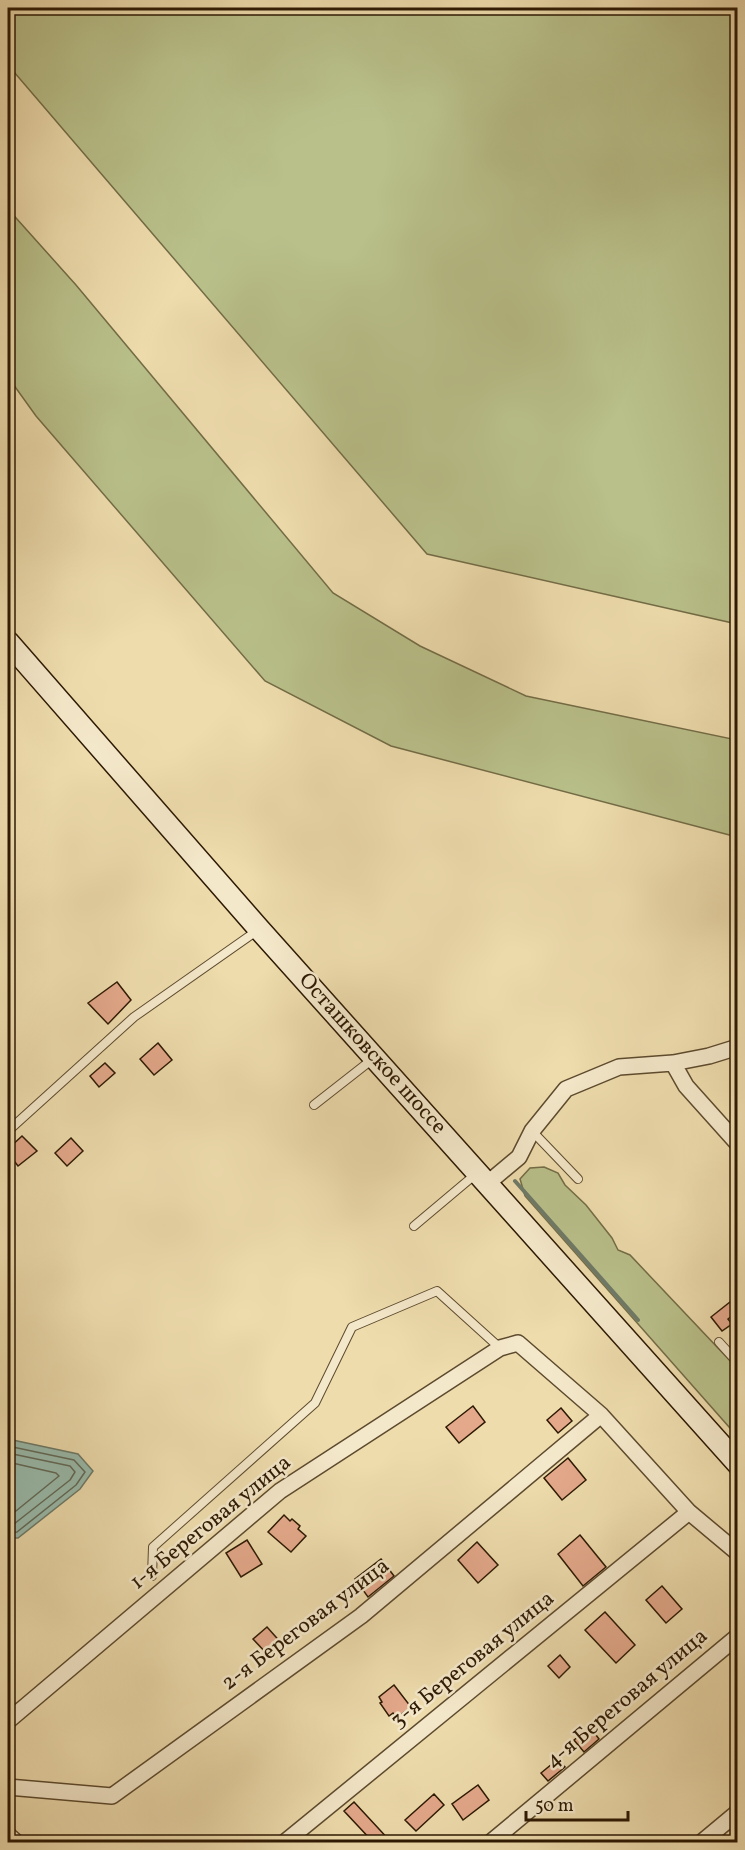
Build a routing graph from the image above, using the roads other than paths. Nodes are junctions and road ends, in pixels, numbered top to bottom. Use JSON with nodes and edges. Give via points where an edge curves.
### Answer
{"nodes":[{"id":1,"x":8,"y":642,"type":"edge"},
{"id":2,"x":259,"y":929,"type":"junction"},
{"id":3,"x":738,"y":1047,"type":"edge"},
{"id":4,"x":375,"y":1057,"type":"junction"},
{"id":5,"x":673,"y":1063,"type":"junction"},
{"id":6,"x":314,"y":1105,"type":"dead end"},
{"id":7,"x":8,"y":1131,"type":"edge"},
{"id":8,"x":532,"y":1131,"type":"junction"},
{"id":9,"x":738,"y":1144,"type":"edge"},
{"id":10,"x":483,"y":1177,"type":"junction"},
{"id":11,"x":578,"y":1179,"type":"dead end"},
{"id":12,"x":414,"y":1226,"type":"dead end"},
{"id":13,"x":719,"y":1342,"type":"dead end"},
{"id":14,"x":500,"y":1348,"type":"junction"},
{"id":15,"x":738,"y":1363,"type":"edge"},
{"id":16,"x":601,"y":1415,"type":"junction"},
{"id":17,"x":738,"y":1464,"type":"edge"},
{"id":18,"x":689,"y":1512,"type":"junction"},
{"id":19,"x":738,"y":1553,"type":"edge"},
{"id":20,"x":152,"y":1576,"type":"dead end"},
{"id":21,"x":738,"y":1636,"type":"edge"},
{"id":22,"x":8,"y":1722,"type":"edge"},
{"id":23,"x":8,"y":1787,"type":"edge"},
{"id":24,"x":738,"y":1812,"type":"edge"},
{"id":25,"x":8,"y":1835,"type":"edge"},
{"id":26,"x":16,"y":1842,"type":"edge"},
{"id":27,"x":285,"y":1842,"type":"edge"},
{"id":28,"x":491,"y":1842,"type":"edge"},
{"id":29,"x":702,"y":1842,"type":"edge"}],
"edges":[{"from":1,"to":2,"type":"main road","name":"Осташковское шоссе"},
{"from":2,"to":4,"type":"main road","name":"Осташковское шоссе"},
{"from":2,"to":7,"type":"lane","via":[[134,1017]]},
{"from":3,"to":5,"type":"street"},
{"from":4,"to":6,"type":"lane"},
{"from":4,"to":10,"type":"main road","name":"Осташковское шоссе"},
{"from":5,"to":8,"type":"street","via":[[619,1067],[566,1089]]},
{"from":5,"to":9,"type":"street","via":[[686,1086]]},
{"from":8,"to":10,"type":"street","via":[[519,1157]]},
{"from":8,"to":11,"type":"lane"},
{"from":10,"to":12,"type":"lane"},
{"from":10,"to":17,"type":"main road","name":"Осташковское шоссе"},
{"from":13,"to":15,"type":"lane"},
{"from":14,"to":16,"type":"street","name":"1-я Береговая улица","via":[[518,1343]]},
{"from":14,"to":20,"type":"lane","via":[[437,1291],[352,1327],[315,1403],[153,1547]]},
{"from":14,"to":22,"type":"street","name":"1-я Береговая улица","via":[[280,1491]]},
{"from":16,"to":18,"type":"street"},
{"from":16,"to":23,"type":"street","name":"2-я Береговая улица","via":[[361,1616],[112,1796]]},
{"from":18,"to":19,"type":"street"},
{"from":18,"to":27,"type":"street","name":"3-я Береговая улица"},
{"from":21,"to":28,"type":"street","name":"4-я Береговая улица"},
{"from":24,"to":29,"type":"street"},
{"from":25,"to":26,"type":"street"}]}
